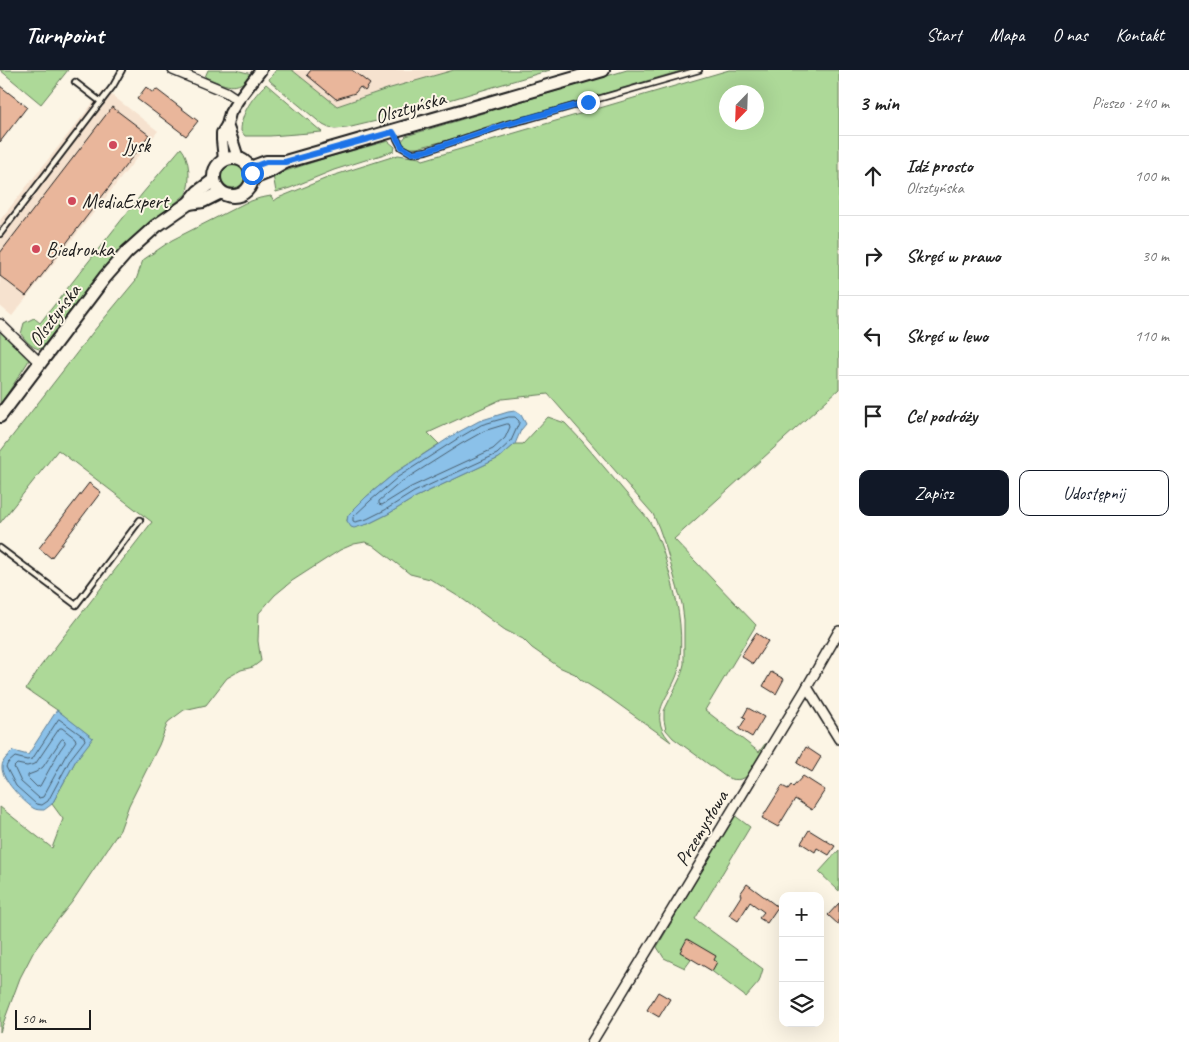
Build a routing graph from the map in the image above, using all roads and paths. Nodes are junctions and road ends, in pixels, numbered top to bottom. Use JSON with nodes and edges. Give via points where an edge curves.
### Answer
{"nodes":[{"id":1,"x":122,"y":70,"type":"edge"},
{"id":2,"x":173,"y":70,"type":"edge"},
{"id":3,"x":261,"y":70,"type":"edge"},
{"id":4,"x":603,"y":70,"type":"edge"},
{"id":5,"x":699,"y":70,"type":"edge"},
{"id":6,"x":76,"y":82,"type":"dead end"},
{"id":7,"x":238,"y":100,"type":"junction"},
{"id":8,"x":101,"y":102,"type":"junction"},
{"id":9,"x":227,"y":126,"type":"junction"},
{"id":10,"x":393,"y":132,"type":"junction"},
{"id":11,"x":238,"y":158,"type":"junction"},
{"id":12,"x":224,"y":160,"type":"junction"},
{"id":13,"x":251,"y":173,"type":"junction"},
{"id":14,"x":214,"y":180,"type":"junction"},
{"id":15,"x":221,"y":192,"type":"junction"},
{"id":16,"x":189,"y":204,"type":"junction"},
{"id":17,"x":0,"y":234,"type":"edge"},
{"id":18,"x":0,"y":324,"type":"edge"},
{"id":19,"x":40,"y":363,"type":"junction"},
{"id":20,"x":0,"y":416,"type":"edge"},
{"id":21,"x":140,"y":520,"type":"dead end"},
{"id":22,"x":0,"y":548,"type":"edge"},
{"id":23,"x":839,"y":631,"type":"edge"},
{"id":24,"x":807,"y":687,"type":"junction"},
{"id":25,"x":839,"y":739,"type":"edge"},
{"id":26,"x":592,"y":1042,"type":"edge"}],
"edges":[{"from":1,"to":8,"type":"lane"},
{"from":2,"to":7,"type":"street"},
{"from":3,"to":7,"type":"street"},
{"from":4,"to":10,"type":"main road","name":"Olsztyńska"},
{"from":5,"to":10,"type":"lane","via":[[507,124],[426,151],[412,153],[402,147]]},
{"from":6,"to":8,"type":"lane"},
{"from":7,"to":9,"type":"street"},
{"from":8,"to":17,"type":"lane"},
{"from":9,"to":11,"type":"street"},
{"from":9,"to":12,"type":"street","via":[[222,133]]},
{"from":10,"to":13,"type":"main road","name":"Olsztyńska","via":[[285,162],[266,162]]},
{"from":11,"to":12,"type":"main road"},
{"from":11,"to":13,"type":"main road","via":[[247,163]]},
{"from":12,"to":14,"type":"main road","via":[[216,168]]},
{"from":13,"to":15,"type":"main road","via":[[251,184],[238,196]]},
{"from":14,"to":15,"type":"main road"},
{"from":14,"to":16,"type":"main road","name":"Olsztyńska"},
{"from":15,"to":16,"type":"main road","name":"Olsztyńska"},
{"from":16,"to":19,"type":"main road","name":"Olsztyńska","via":[[156,226],[127,252]]},
{"from":18,"to":19,"type":"street"},
{"from":19,"to":20,"type":"main road","name":"Olsztyńska"},
{"from":21,"to":22,"type":"lane","via":[[76,605]]},
{"from":23,"to":24,"type":"street","name":"Przemysłowa"},
{"from":24,"to":25,"type":"street"},
{"from":24,"to":26,"type":"street","name":"Przemysłowa"}]}
